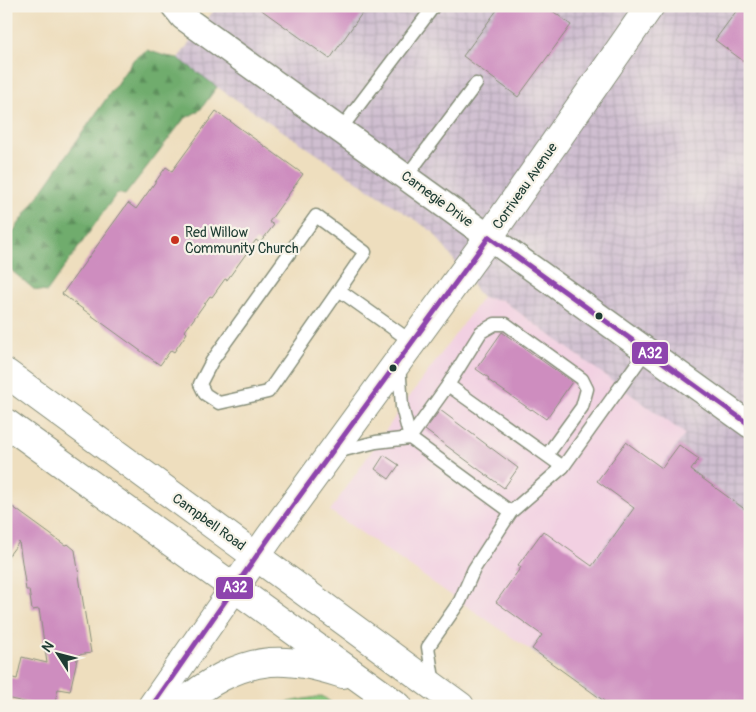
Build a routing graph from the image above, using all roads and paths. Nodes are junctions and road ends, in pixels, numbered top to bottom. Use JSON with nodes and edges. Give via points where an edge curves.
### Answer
{"nodes":[{"id":1,"x":174,"y":6,"type":"edge"},
{"id":2,"x":434,"y":6,"type":"edge"},
{"id":3,"x":650,"y":6,"type":"edge"},
{"id":4,"x":476,"y":84,"type":"dead end"},
{"id":5,"x":340,"y":130,"type":"junction"},
{"id":6,"x":406,"y":177,"type":"junction"},
{"id":7,"x":489,"y":237,"type":"junction"},
{"id":8,"x":339,"y":290,"type":"junction"},
{"id":9,"x":646,"y":351,"type":"junction"},
{"id":10,"x":406,"y":352,"type":"junction"},
{"id":11,"x":6,"y":373,"type":"edge"},
{"id":12,"x":448,"y":385,"type":"junction"},
{"id":13,"x":6,"y":423,"type":"edge"},
{"id":14,"x":750,"y":425,"type":"edge"},
{"id":15,"x":410,"y":438,"type":"junction"},
{"id":16,"x":333,"y":452,"type":"junction"},
{"id":17,"x":547,"y":455,"type":"junction"},
{"id":18,"x":564,"y":467,"type":"junction"},
{"id":19,"x":511,"y":512,"type":"junction"},
{"id":20,"x":256,"y":557,"type":"junction"},
{"id":21,"x":234,"y":588,"type":"junction"},
{"id":22,"x":435,"y":687,"type":"junction"},
{"id":23,"x":391,"y":701,"type":"edge"},
{"id":24,"x":152,"y":706,"type":"edge"},
{"id":25,"x":180,"y":706,"type":"edge"},
{"id":26,"x":460,"y":706,"type":"edge"}],
"edges":[{"from":1,"to":5,"type":"street","name":"Carnegie Drive","via":[[183,17]]},
{"from":2,"to":5,"type":"lane"},
{"from":3,"to":7,"type":"street","name":"Corriveau Avenue"},
{"from":4,"to":6,"type":"lane"},
{"from":5,"to":6,"type":"street","name":"Carnegie Drive"},
{"from":6,"to":7,"type":"street","name":"Carnegie Drive"},
{"from":7,"to":9,"type":"street","name":"Carnegie Drive"},
{"from":7,"to":10,"type":"street","name":"Corriveau Avenue"},
{"from":8,"to":8,"type":"lane","via":[[268,392],[219,403],[205,394],[200,384],[212,361],[316,216],[365,252]]},
{"from":8,"to":10,"type":"lane"},
{"from":9,"to":14,"type":"street","name":"Carnegie Drive"},
{"from":9,"to":18,"type":"lane"},
{"from":10,"to":15,"type":"lane","via":[[402,407]]},
{"from":10,"to":16,"type":"street","name":"Corriveau Avenue"},
{"from":11,"to":20,"type":"street","name":"Campbell Road"},
{"from":12,"to":15,"type":"lane"},
{"from":12,"to":17,"type":"lane"},
{"from":12,"to":17,"type":"lane","via":[[481,332],[494,324],[506,324],[582,379],[587,389],[582,408]]},
{"from":13,"to":21,"type":"street"},
{"from":15,"to":16,"type":"lane"},
{"from":15,"to":19,"type":"lane"},
{"from":16,"to":20,"type":"street","name":"Corriveau Avenue"},
{"from":17,"to":18,"type":"lane"},
{"from":18,"to":19,"type":"lane"},
{"from":19,"to":22,"type":"lane","via":[[474,568],[460,601],[428,647]]},
{"from":20,"to":21,"type":"street","name":"Corriveau Avenue"},
{"from":20,"to":22,"type":"street","name":"Campbell Road"},
{"from":21,"to":23,"type":"street"},
{"from":21,"to":24,"type":"street","name":"Corriveau Avenue"},
{"from":22,"to":26,"type":"street","name":"Campbell Road"},
{"from":23,"to":25,"type":"street","via":[[350,676],[310,665],[271,662],[221,677]]}]}
